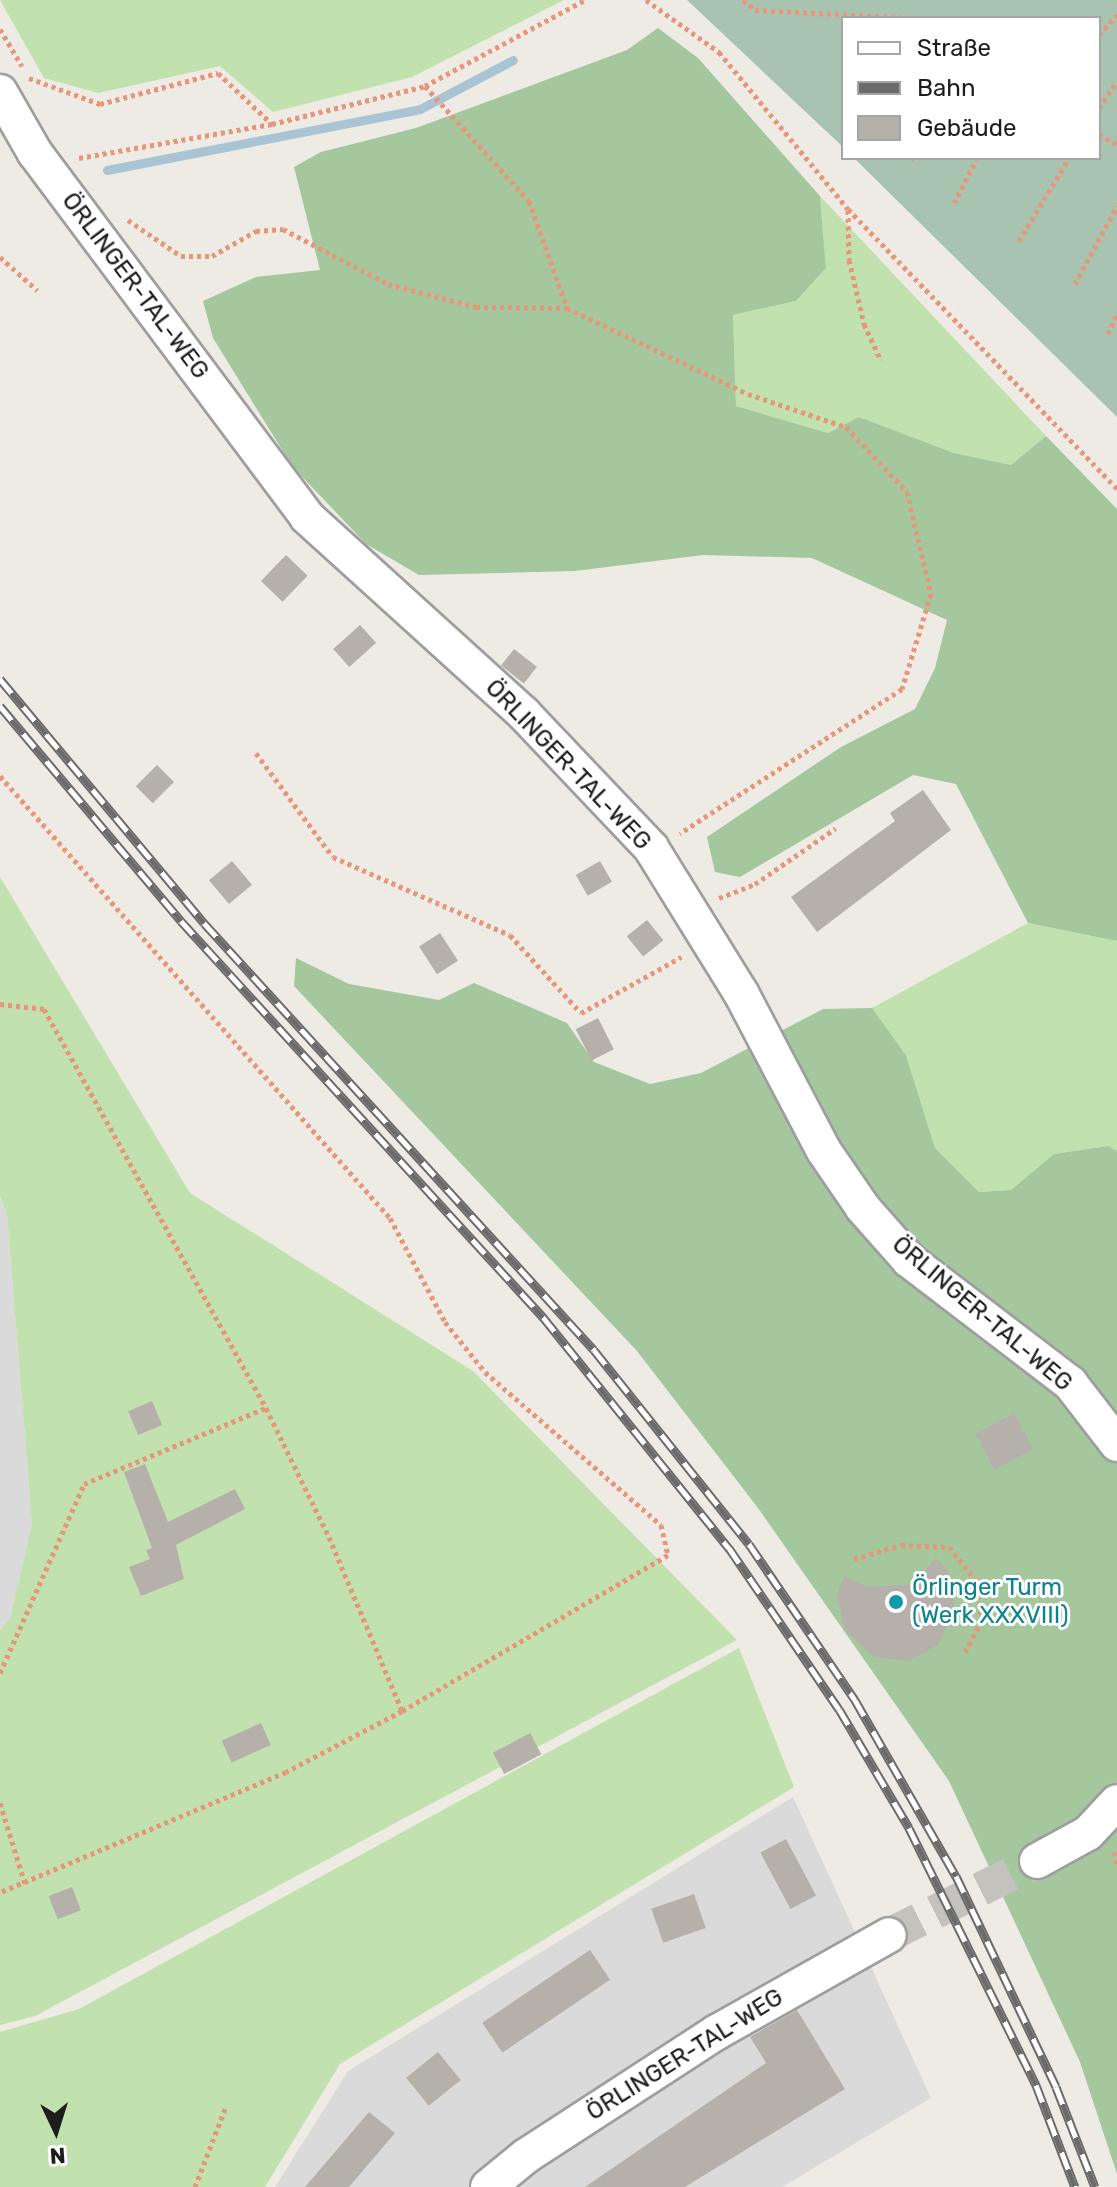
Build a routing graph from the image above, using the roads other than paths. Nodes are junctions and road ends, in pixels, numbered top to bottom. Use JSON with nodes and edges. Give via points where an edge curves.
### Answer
{"nodes":[{"id":1,"x":0,"y":92,"type":"edge"},
{"id":2,"x":1117,"y":1444,"type":"edge"},
{"id":3,"x":1117,"y":1802,"type":"edge"},
{"id":4,"x":1037,"y":1861,"type":"tunnel mouth"},
{"id":5,"x":889,"y":1935,"type":"tunnel mouth"},
{"id":6,"x":488,"y":2187,"type":"edge"}],
"edges":[{"from":1,"to":2,"type":"street","name":"ÖRLINGER-TAL-WEG","via":[[35,153],[307,517],[524,714],[651,848],[692,909],[824,1151],[863,1208],[909,1260],[1070,1383]]},
{"from":3,"to":4,"type":"street","via":[[1088,1833]]},
{"from":5,"to":6,"type":"street","name":"ÖRLINGER-TAL-WEG","via":[[717,2032],[526,2156]]}]}
